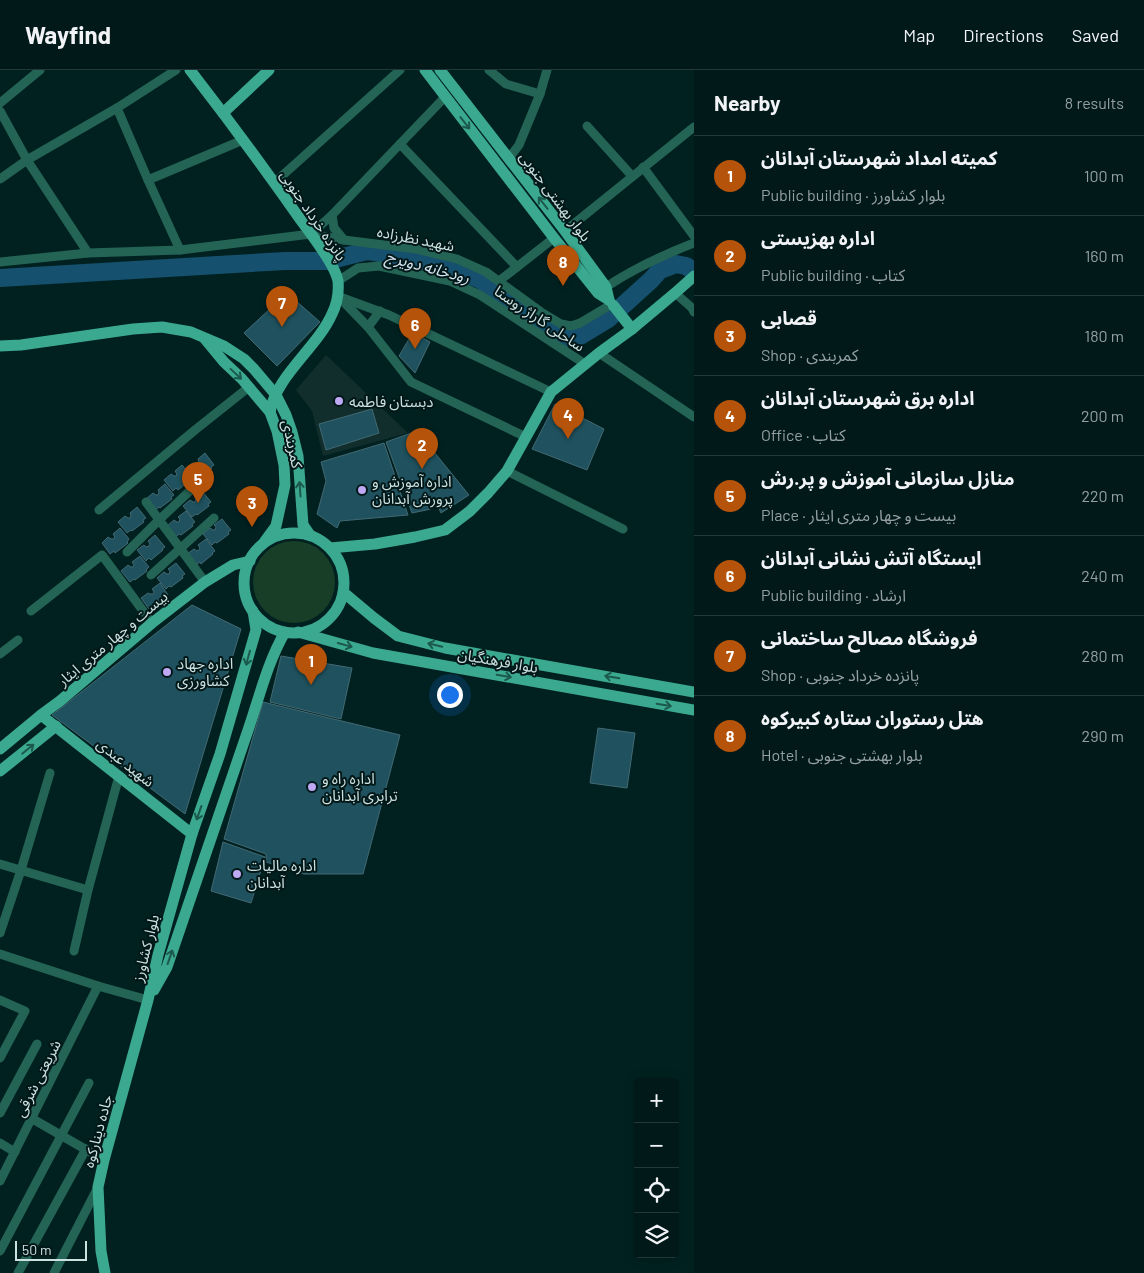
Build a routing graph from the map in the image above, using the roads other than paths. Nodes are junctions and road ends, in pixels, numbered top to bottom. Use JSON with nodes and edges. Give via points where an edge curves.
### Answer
{"nodes":[{"id":1,"x":40,"y":70,"type":"edge"},
{"id":2,"x":176,"y":70,"type":"edge"},
{"id":3,"x":190,"y":70,"type":"edge"},
{"id":4,"x":260,"y":70,"type":"edge"},
{"id":5,"x":269,"y":70,"type":"edge"},
{"id":6,"x":400,"y":70,"type":"edge"},
{"id":7,"x":425,"y":70,"type":"edge"},
{"id":8,"x":440,"y":70,"type":"edge"},
{"id":9,"x":489,"y":70,"type":"edge"},
{"id":10,"x":547,"y":70,"type":"edge"},
{"id":11,"x":540,"y":94,"type":"junction"},
{"id":12,"x":445,"y":97,"type":"junction"},
{"id":13,"x":0,"y":103,"type":"edge"},
{"id":14,"x":117,"y":108,"type":"junction"},
{"id":15,"x":221,"y":110,"type":"junction"},
{"id":16,"x":0,"y":111,"type":"edge"},
{"id":17,"x":587,"y":126,"type":"dead end"},
{"id":18,"x":692,"y":132,"type":"edge"},
{"id":19,"x":243,"y":140,"type":"junction"},
{"id":20,"x":400,"y":144,"type":"junction"},
{"id":21,"x":509,"y":158,"type":"junction"},
{"id":22,"x":27,"y":160,"type":"junction"},
{"id":23,"x":643,"y":167,"type":"junction"},
{"id":24,"x":632,"y":176,"type":"junction"},
{"id":25,"x":0,"y":179,"type":"edge"},
{"id":26,"x":148,"y":180,"type":"junction"},
{"id":27,"x":274,"y":183,"type":"junction"},
{"id":28,"x":332,"y":215,"type":"junction"},
{"id":29,"x":564,"y":230,"type":"junction"},
{"id":30,"x":311,"y":234,"type":"junction"},
{"id":31,"x":694,"y":236,"type":"edge"},
{"id":32,"x":554,"y":238,"type":"junction"},
{"id":33,"x":344,"y":240,"type":"junction"},
{"id":34,"x":694,"y":243,"type":"edge"},
{"id":35,"x":180,"y":250,"type":"junction"},
{"id":36,"x":88,"y":253,"type":"junction"},
{"id":37,"x":0,"y":262,"type":"edge"},
{"id":38,"x":517,"y":267,"type":"junction"},
{"id":39,"x":692,"y":278,"type":"edge"},
{"id":40,"x":338,"y":281,"type":"junction"},
{"id":41,"x":499,"y":281,"type":"junction"},
{"id":42,"x":606,"y":287,"type":"junction"},
{"id":43,"x":675,"y":293,"type":"junction"},
{"id":44,"x":338,"y":296,"type":"junction"},
{"id":45,"x":611,"y":303,"type":"junction"},
{"id":46,"x":380,"y":311,"type":"junction"},
{"id":47,"x":694,"y":312,"type":"edge"},
{"id":48,"x":368,"y":327,"type":"junction"},
{"id":49,"x":632,"y":329,"type":"junction"},
{"id":50,"x":204,"y":338,"type":"junction"},
{"id":51,"x":0,"y":346,"type":"edge"},
{"id":52,"x":598,"y":353,"type":"junction"},
{"id":53,"x":585,"y":364,"type":"junction"},
{"id":54,"x":249,"y":387,"type":"junction"},
{"id":55,"x":551,"y":392,"type":"junction"},
{"id":56,"x":276,"y":395,"type":"junction"},
{"id":57,"x":270,"y":412,"type":"junction"},
{"id":58,"x":694,"y":417,"type":"edge"},
{"id":59,"x":526,"y":437,"type":"junction"},
{"id":60,"x":507,"y":471,"type":"junction"},
{"id":61,"x":195,"y":486,"type":"dead end"},
{"id":62,"x":146,"y":502,"type":"dead end"},
{"id":63,"x":99,"y":510,"type":"dead end"},
{"id":64,"x":214,"y":518,"type":"dead end"},
{"id":65,"x":159,"y":520,"type":"junction"},
{"id":66,"x":623,"y":529,"type":"dead end"},
{"id":67,"x":310,"y":535,"type":"junction"},
{"id":68,"x":261,"y":546,"type":"junction"},
{"id":69,"x":180,"y":548,"type":"junction"},
{"id":70,"x":330,"y":548,"type":"junction"},
{"id":71,"x":127,"y":552,"type":"dead end"},
{"id":72,"x":250,"y":561,"type":"junction"},
{"id":73,"x":151,"y":574,"type":"dead end"},
{"id":74,"x":205,"y":582,"type":"junction"},
{"id":75,"x":343,"y":592,"type":"junction"},
{"id":76,"x":253,"y":611,"type":"junction"},
{"id":77,"x":31,"y":612,"type":"dead end"},
{"id":78,"x":152,"y":623,"type":"junction"},
{"id":79,"x":285,"y":632,"type":"junction"},
{"id":80,"x":298,"y":632,"type":"junction"},
{"id":81,"x":18,"y":640,"type":"dead end"},
{"id":82,"x":0,"y":654,"type":"edge"},
{"id":83,"x":694,"y":692,"type":"edge"},
{"id":84,"x":694,"y":710,"type":"edge"},
{"id":85,"x":41,"y":715,"type":"junction"},
{"id":86,"x":228,"y":725,"type":"junction"},
{"id":87,"x":56,"y":726,"type":"junction"},
{"id":88,"x":248,"y":731,"type":"junction"},
{"id":89,"x":0,"y":749,"type":"edge"},
{"id":90,"x":220,"y":754,"type":"junction"},
{"id":91,"x":240,"y":754,"type":"junction"},
{"id":92,"x":0,"y":771,"type":"edge"},
{"id":93,"x":50,"y":773,"type":"dead end"},
{"id":94,"x":119,"y":776,"type":"junction"},
{"id":95,"x":192,"y":834,"type":"junction"},
{"id":96,"x":0,"y":864,"type":"edge"},
{"id":97,"x":22,"y":870,"type":"junction"},
{"id":98,"x":88,"y":890,"type":"junction"},
{"id":99,"x":0,"y":933,"type":"edge"},
{"id":100,"x":74,"y":951,"type":"dead end"},
{"id":101,"x":0,"y":954,"type":"edge"},
{"id":102,"x":98,"y":986,"type":"junction"},
{"id":103,"x":0,"y":1000,"type":"edge"},
{"id":104,"x":148,"y":1000,"type":"junction"},
{"id":105,"x":37,"y":1044,"type":"dead end"},
{"id":106,"x":0,"y":1058,"type":"edge"},
{"id":107,"x":89,"y":1082,"type":"dead end"},
{"id":108,"x":0,"y":1113,"type":"edge"},
{"id":109,"x":32,"y":1118,"type":"junction"},
{"id":110,"x":60,"y":1135,"type":"junction"},
{"id":111,"x":0,"y":1144,"type":"edge"},
{"id":112,"x":86,"y":1149,"type":"junction"},
{"id":113,"x":15,"y":1152,"type":"junction"},
{"id":114,"x":104,"y":1160,"type":"junction"},
{"id":115,"x":0,"y":1181,"type":"edge"},
{"id":116,"x":98,"y":1187,"type":"junction"},
{"id":117,"x":0,"y":1251,"type":"edge"},
{"id":118,"x":18,"y":1273,"type":"edge"},
{"id":119,"x":54,"y":1273,"type":"edge"},
{"id":120,"x":105,"y":1273,"type":"edge"}],
"edges":[{"from":1,"to":13,"type":"street"},
{"from":2,"to":14,"type":"street"},
{"from":3,"to":15,"type":"main road","name":"پانزده خرداد جنوبی"},
{"from":4,"to":15,"type":"main road"},
{"from":5,"to":15,"type":"main road"},
{"from":6,"to":27,"type":"street"},
{"from":7,"to":12,"type":"main road","name":"بلوار بهشتی جنوبی"},
{"from":8,"to":21,"type":"main road","name":"بلوار بهشتی جنوبی"},
{"from":9,"to":11,"type":"street","via":[[506,84]]},
{"from":10,"to":11,"type":"street"},
{"from":11,"to":21,"type":"street","via":[[519,145]]},
{"from":12,"to":20,"type":"street"},
{"from":12,"to":32,"type":"main road","name":"بلوار بهشتی جنوبی","one_way":true},
{"from":14,"to":22,"type":"street"},
{"from":14,"to":26,"type":"street"},
{"from":15,"to":19,"type":"main road","name":"پانزده خرداد جنوبی"},
{"from":16,"to":22,"type":"street"},
{"from":17,"to":24,"type":"street"},
{"from":18,"to":23,"type":"street"},
{"from":19,"to":26,"type":"street"},
{"from":19,"to":27,"type":"main road","name":"پانزده خرداد جنوبی"},
{"from":20,"to":28,"type":"street"},
{"from":20,"to":38,"type":"street"},
{"from":29,"to":21,"type":"main road","name":"بلوار بهشتی جنوبی","one_way":true},
{"from":22,"to":25,"type":"street"},
{"from":22,"to":36,"type":"street"},
{"from":23,"to":24,"type":"street"},
{"from":23,"to":31,"type":"street"},
{"from":24,"to":29,"type":"street"},
{"from":26,"to":35,"type":"street"},
{"from":27,"to":30,"type":"main road","name":"پانزده خرداد جنوبی"},
{"from":28,"to":30,"type":"street"},
{"from":28,"to":33,"type":"street","via":[[334,228]]},
{"from":29,"to":42,"type":"main road","name":"بلوار بهشتی جنوبی"},
{"from":30,"to":33,"type":"street","name":"شهید نظرزاده"},
{"from":30,"to":35,"type":"street","name":"شهید نظرزاده"},
{"from":30,"to":40,"type":"main road","name":"پانزده خرداد جنوبی","via":[[334,269]]},
{"from":32,"to":38,"type":"street"},
{"from":32,"to":45,"type":"main road","name":"بلوار بهشتی جنوبی","via":[[598,293]]},
{"from":33,"to":41,"type":"street","name":"شهید نظرزاده","via":[[416,249],[457,259]]},
{"from":34,"to":42,"type":"street","via":[[654,259]]},
{"from":35,"to":36,"type":"street","name":"شهید نظرزاده"},
{"from":36,"to":37,"type":"street","name":"شهید نظرزاده"},
{"from":38,"to":41,"type":"street"},
{"from":39,"to":43,"type":"main road"},
{"from":40,"to":44,"type":"main road","name":"پانزده خرداد جنوبی"},
{"from":40,"to":53,"type":"street","name":"ساحلی گاراژ روستا","via":[[358,268],[379,266],[450,281],[480,295]]},
{"from":41,"to":45,"type":"street","name":"شهید نظرزاده","via":[[541,312],[571,326]]},
{"from":42,"to":45,"type":"main road","name":"بلوار بهشتی جنوبی"},
{"from":43,"to":47,"type":"street"},
{"from":43,"to":49,"type":"main road"},
{"from":44,"to":46,"type":"street"},
{"from":44,"to":48,"type":"street"},
{"from":44,"to":56,"type":"main road","name":"پانزده خرداد جنوبی","via":[[321,334],[283,381]]},
{"from":45,"to":49,"type":"main road"},
{"from":46,"to":48,"type":"street"},
{"from":46,"to":55,"type":"street"},
{"from":48,"to":59,"type":"street","via":[[411,382]]},
{"from":49,"to":52,"type":"main road"},
{"from":50,"to":51,"type":"main road","name":"کمربندی","via":[[191,332],[162,327]]},
{"from":50,"to":54,"type":"main road","name":"کمربندی","one_way":true},
{"from":50,"to":56,"type":"main road","name":"کمربندی","via":[[244,359]]},
{"from":52,"to":53,"type":"main road"},
{"from":52,"to":58,"type":"street"},
{"from":53,"to":55,"type":"main road"},
{"from":54,"to":57,"type":"main road","name":"کمربندی"},
{"from":54,"to":63,"type":"street"},
{"from":55,"to":59,"type":"main road"},
{"from":56,"to":57,"type":"main road","name":"پانزده خرداد جنوبی"},
{"from":67,"to":56,"type":"main road","name":"کمربندی","one_way":true,"via":[[304,525],[298,456],[286,415]]},
{"from":57,"to":68,"type":"main road","name":"کمربندی","via":[[278,431],[285,485],[276,526]]},
{"from":59,"to":60,"type":"main road"},
{"from":60,"to":66,"type":"street"},
{"from":60,"to":70,"type":"main road","via":[[470,511],[445,530],[375,544]]},
{"from":61,"to":65,"type":"street"},
{"from":62,"to":65,"type":"street"},
{"from":64,"to":69,"type":"street"},
{"from":65,"to":69,"type":"street"},
{"from":65,"to":71,"type":"street"},
{"from":67,"to":68,"type":"main road","via":[[290,533]]},
{"from":67,"to":70,"type":"main road"},
{"from":68,"to":72,"type":"main road"},
{"from":69,"to":73,"type":"street"},
{"from":69,"to":74,"type":"street"},
{"from":70,"to":75,"type":"main road","via":[[342,568]]},
{"from":72,"to":74,"type":"main road","name":"بیست و چهار متری ایثار","via":[[233,566]]},
{"from":72,"to":76,"type":"main road","via":[[245,586]]},
{"from":74,"to":78,"type":"main road","name":"بیست و چهار متری ایثار"},
{"from":75,"to":80,"type":"main road","via":[[332,615],[322,624]]},
{"from":83,"to":75,"type":"main road","name":"بلوار فرهنگیان","one_way":true,"via":[[445,648],[398,636]]},
{"from":76,"to":79,"type":"main road","via":[[273,628]]},
{"from":76,"to":86,"type":"main road","name":"بلوار کشاورز","one_way":true,"via":[[256,630]]},
{"from":77,"to":78,"type":"street","via":[[102,555]]},
{"from":78,"to":85,"type":"main road","name":"بیست و چهار متری ایثار"},
{"from":79,"to":80,"type":"main road"},
{"from":79,"to":88,"type":"main road","name":"بلوار کشاورز","via":[[271,658]]},
{"from":80,"to":84,"type":"main road","name":"بلوار فرهنگیان","one_way":true,"via":[[374,653]]},
{"from":81,"to":82,"type":"street"},
{"from":85,"to":87,"type":"main road","name":"شهید عبدی"},
{"from":85,"to":89,"type":"main road","name":"بیست و چهار متری ایثار"},
{"from":86,"to":88,"type":"main road","via":[[236,736]]},
{"from":86,"to":90,"type":"main road","name":"بلوار کشاورز"},
{"from":92,"to":87,"type":"main road","one_way":true},
{"from":87,"to":94,"type":"main road","name":"شهید عبدی"},
{"from":88,"to":91,"type":"main road","name":"بلوار کشاورز"},
{"from":90,"to":91,"type":"main road","via":[[230,743]]},
{"from":90,"to":95,"type":"main road","name":"بلوار کشاورز","one_way":true},
{"from":104,"to":91,"type":"main road","name":"بلوار کشاورز","one_way":true,"via":[[167,967]]},
{"from":93,"to":97,"type":"street"},
{"from":94,"to":95,"type":"main road","name":"شهید عبدی"},
{"from":94,"to":98,"type":"street"},
{"from":95,"to":104,"type":"main road","name":"بلوار کشاورز"},
{"from":96,"to":97,"type":"street"},
{"from":97,"to":98,"type":"street"},
{"from":97,"to":99,"type":"street"},
{"from":98,"to":100,"type":"street"},
{"from":101,"to":102,"type":"street"},
{"from":102,"to":104,"type":"street"},
{"from":102,"to":109,"type":"street","name":"شریعتی شرقی"},
{"from":103,"to":106,"type":"street","via":[[25,1011]]},
{"from":104,"to":114,"type":"main road","name":"جاده دینارکوه"},
{"from":105,"to":108,"type":"street"},
{"from":107,"to":110,"type":"street"},
{"from":109,"to":110,"type":"street"},
{"from":109,"to":113,"type":"street","name":"شریعتی شرقی"},
{"from":110,"to":112,"type":"street"},
{"from":110,"to":117,"type":"street"},
{"from":111,"to":113,"type":"street"},
{"from":112,"to":114,"type":"street"},
{"from":112,"to":118,"type":"street"},
{"from":113,"to":115,"type":"street","name":"شریعتی شرقی"},
{"from":114,"to":116,"type":"main road","name":"جاده دینارکوه"},
{"from":116,"to":119,"type":"street"},
{"from":116,"to":120,"type":"main road","name":"جاده دینارکوه"}]}
